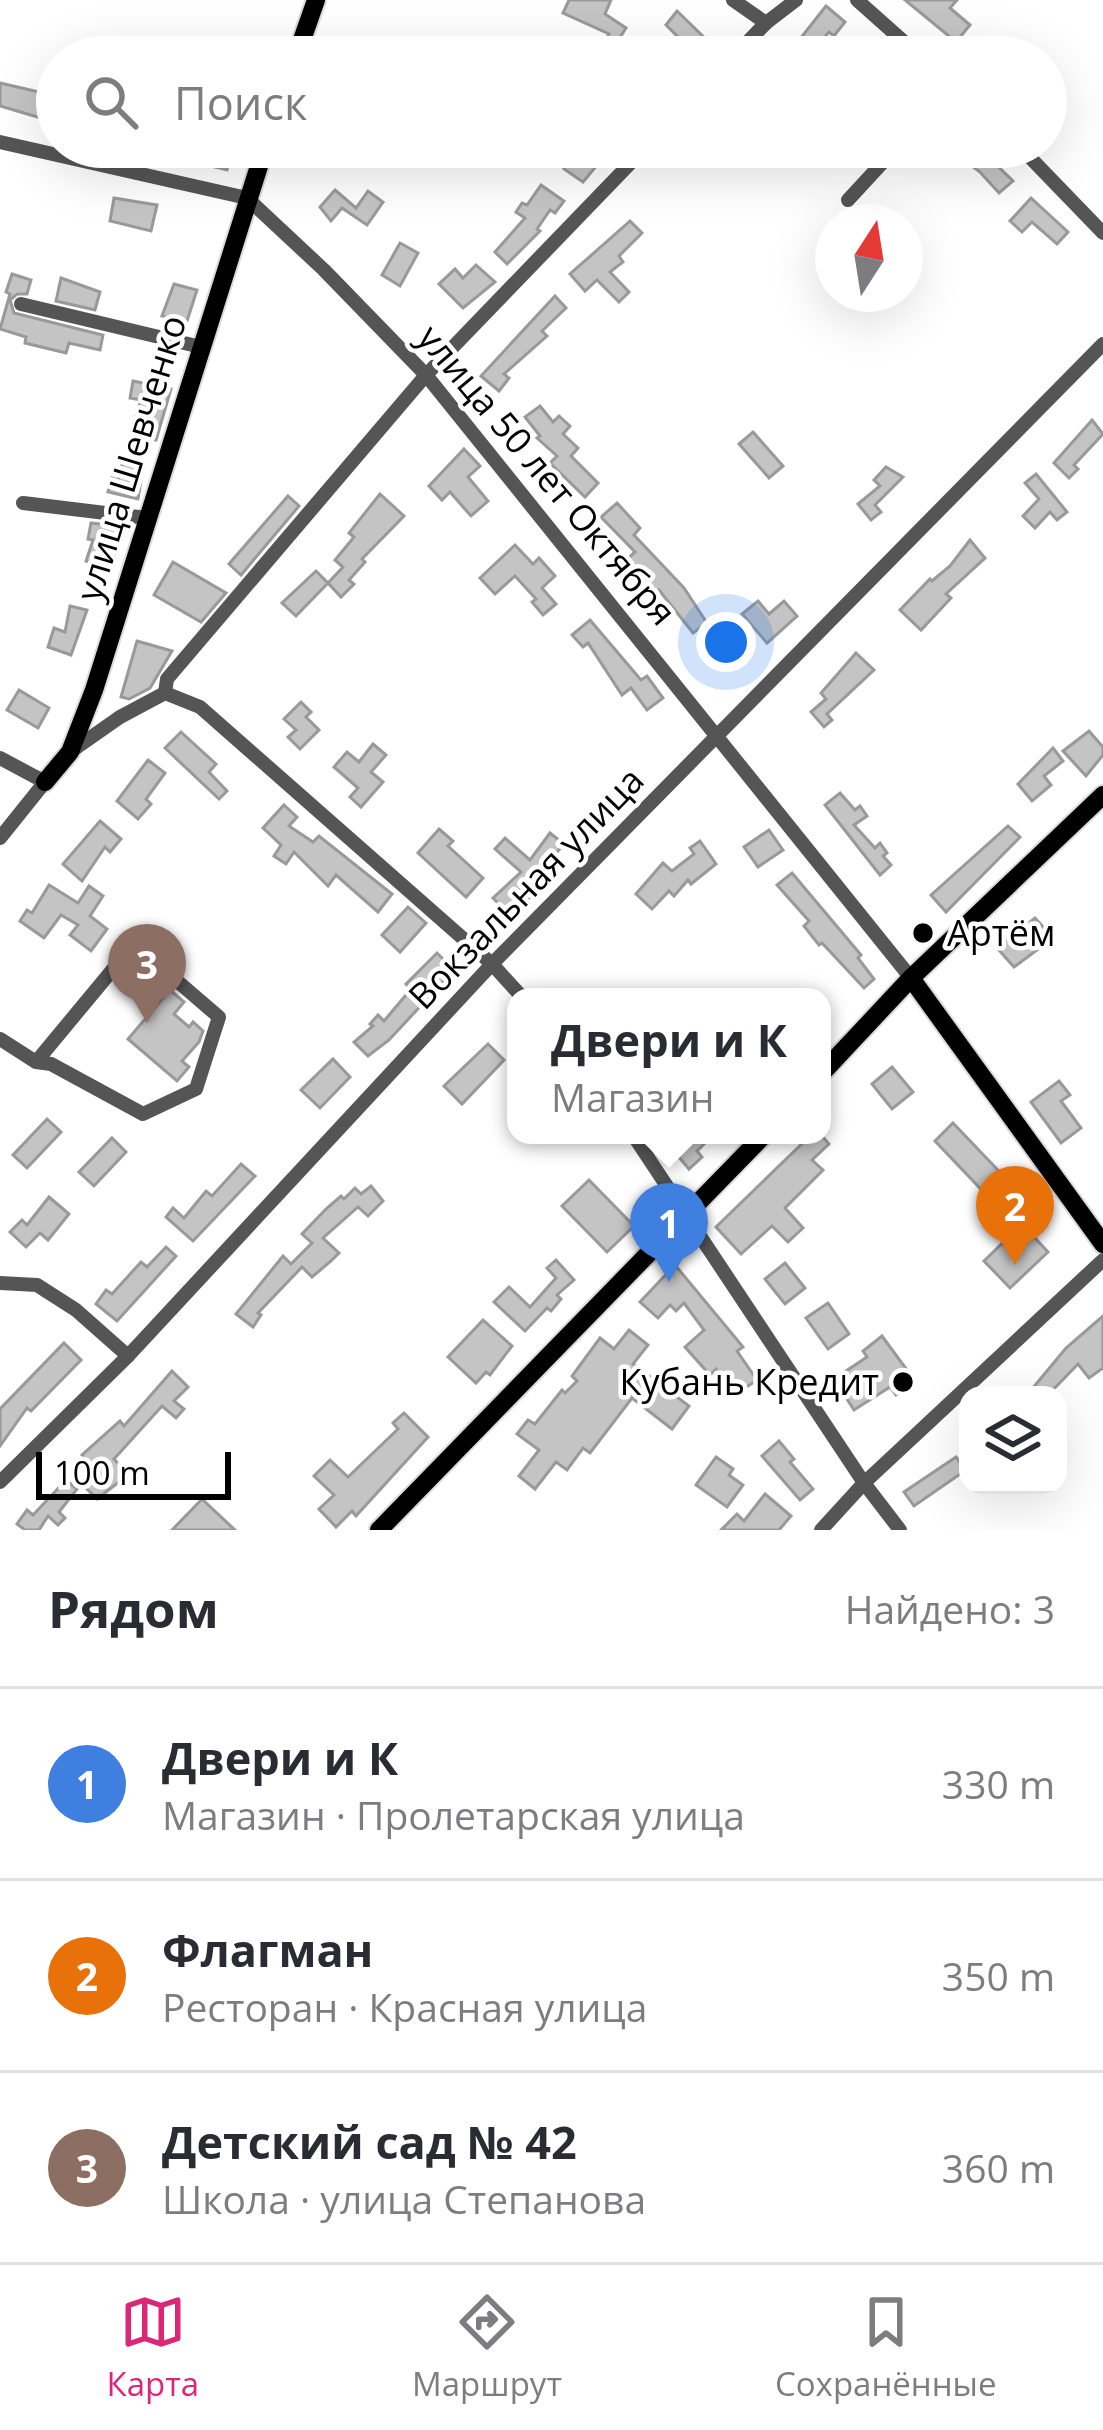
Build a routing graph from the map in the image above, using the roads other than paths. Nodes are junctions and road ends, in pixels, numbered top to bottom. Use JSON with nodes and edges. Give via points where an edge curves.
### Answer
{"nodes":[{"id":1,"x":316,"y":0,"type":"edge"},
{"id":2,"x":733,"y":0,"type":"edge"},
{"id":3,"x":796,"y":0,"type":"edge"},
{"id":4,"x":857,"y":0,"type":"edge"},
{"id":5,"x":766,"y":23,"type":"junction"},
{"id":6,"x":303,"y":36,"type":"edge"},
{"id":7,"x":753,"y":36,"type":"edge"},
{"id":8,"x":897,"y":36,"type":"edge"},
{"id":9,"x":0,"y":142,"type":"edge"},
{"id":10,"x":36,"y":150,"type":"edge"},
{"id":11,"x":115,"y":168,"type":"edge"},
{"id":12,"x":258,"y":168,"type":"edge"},
{"id":13,"x":626,"y":168,"type":"edge"},
{"id":14,"x":878,"y":168,"type":"edge"},
{"id":15,"x":1040,"y":168,"type":"edge"},
{"id":16,"x":247,"y":198,"type":"junction"},
{"id":17,"x":848,"y":200,"type":"dead end"},
{"id":18,"x":1103,"y":233,"type":"edge"},
{"id":19,"x":21,"y":304,"type":"dead end"},
{"id":20,"x":1103,"y":344,"type":"edge"},
{"id":21,"x":201,"y":347,"type":"junction"},
{"id":22,"x":426,"y":375,"type":"junction"},
{"id":23,"x":23,"y":503,"type":"dead end"},
{"id":24,"x":147,"y":518,"type":"junction"},
{"id":25,"x":165,"y":693,"type":"junction"},
{"id":26,"x":716,"y":733,"type":"junction"},
{"id":27,"x":70,"y":752,"type":"junction"},
{"id":28,"x":0,"y":758,"type":"edge"},
{"id":29,"x":45,"y":782,"type":"junction"},
{"id":30,"x":1103,"y":795,"type":"edge"},
{"id":31,"x":0,"y":838,"type":"edge"},
{"id":32,"x":492,"y":964,"type":"junction"},
{"id":33,"x":911,"y":978,"type":"junction"},
{"id":34,"x":514,"y":988,"type":"edge"},
{"id":35,"x":0,"y":1039,"type":"edge"},
{"id":36,"x":36,"y":1062,"type":"junction"},
{"id":37,"x":831,"y":1063,"type":"edge"},
{"id":38,"x":639,"y":1144,"type":"edge"},
{"id":39,"x":756,"y":1144,"type":"edge"},
{"id":40,"x":687,"y":1217,"type":"junction"},
{"id":41,"x":1103,"y":1244,"type":"edge"},
{"id":42,"x":1103,"y":1260,"type":"edge"},
{"id":43,"x":0,"y":1283,"type":"edge"},
{"id":44,"x":128,"y":1356,"type":"junction"},
{"id":45,"x":0,"y":1482,"type":"edge"},
{"id":46,"x":864,"y":1483,"type":"junction"},
{"id":47,"x":379,"y":1530,"type":"edge"},
{"id":48,"x":821,"y":1530,"type":"edge"},
{"id":49,"x":900,"y":1530,"type":"edge"}],
"edges":[{"from":1,"to":6,"type":"main road"},
{"from":2,"to":5,"type":"street"},
{"from":3,"to":5,"type":"street"},
{"from":4,"to":8,"type":"street"},
{"from":5,"to":7,"type":"street"},
{"from":9,"to":10,"type":"street"},
{"from":11,"to":16,"type":"street"},
{"from":12,"to":16,"type":"main road","name":"улица Шевченко"},
{"from":13,"to":22,"type":"street"},
{"from":14,"to":17,"type":"street"},
{"from":15,"to":18,"type":"street"},
{"from":16,"to":21,"type":"main road","name":"улица Шевченко"},
{"from":16,"to":22,"type":"street","name":"улица 50 лет Октября"},
{"from":19,"to":21,"type":"street"},
{"from":20,"to":26,"type":"street","name":"Вокзальная улица"},
{"from":21,"to":24,"type":"main road","name":"улица Шевченко"},
{"from":22,"to":25,"type":"street","via":[[167,679]]},
{"from":22,"to":26,"type":"street","name":"улица 50 лет Октября"},
{"from":23,"to":24,"type":"street"},
{"from":24,"to":27,"type":"main road","name":"улица Шевченко"},
{"from":25,"to":27,"type":"street"},
{"from":25,"to":32,"type":"street","via":[[226,726]]},
{"from":26,"to":32,"type":"street","name":"Вокзальная улица"},
{"from":26,"to":33,"type":"street","name":"улица 50 лет Октября"},
{"from":27,"to":29,"type":"main road","name":"улица Шевченко"},
{"from":28,"to":29,"type":"street"},
{"from":29,"to":31,"type":"street"},
{"from":30,"to":33,"type":"main road"},
{"from":32,"to":34,"type":"street"},
{"from":32,"to":44,"type":"street","name":"Вокзальная улица"},
{"from":33,"to":37,"type":"main road"},
{"from":33,"to":41,"type":"main road","name":"улица 50 лет Октября"},
{"from":35,"to":36,"type":"street"},
{"from":36,"to":36,"type":"street","via":[[143,1114],[196,1089],[219,1017],[155,962],[114,968]]},
{"from":38,"to":40,"type":"street"},
{"from":39,"to":40,"type":"main road"},
{"from":40,"to":46,"type":"street"},
{"from":40,"to":47,"type":"main road"},
{"from":42,"to":46,"type":"street"},
{"from":43,"to":44,"type":"street","via":[[37,1285]]},
{"from":44,"to":45,"type":"street","name":"Вокзальная улица"},
{"from":46,"to":48,"type":"street"},
{"from":46,"to":49,"type":"street"}]}
